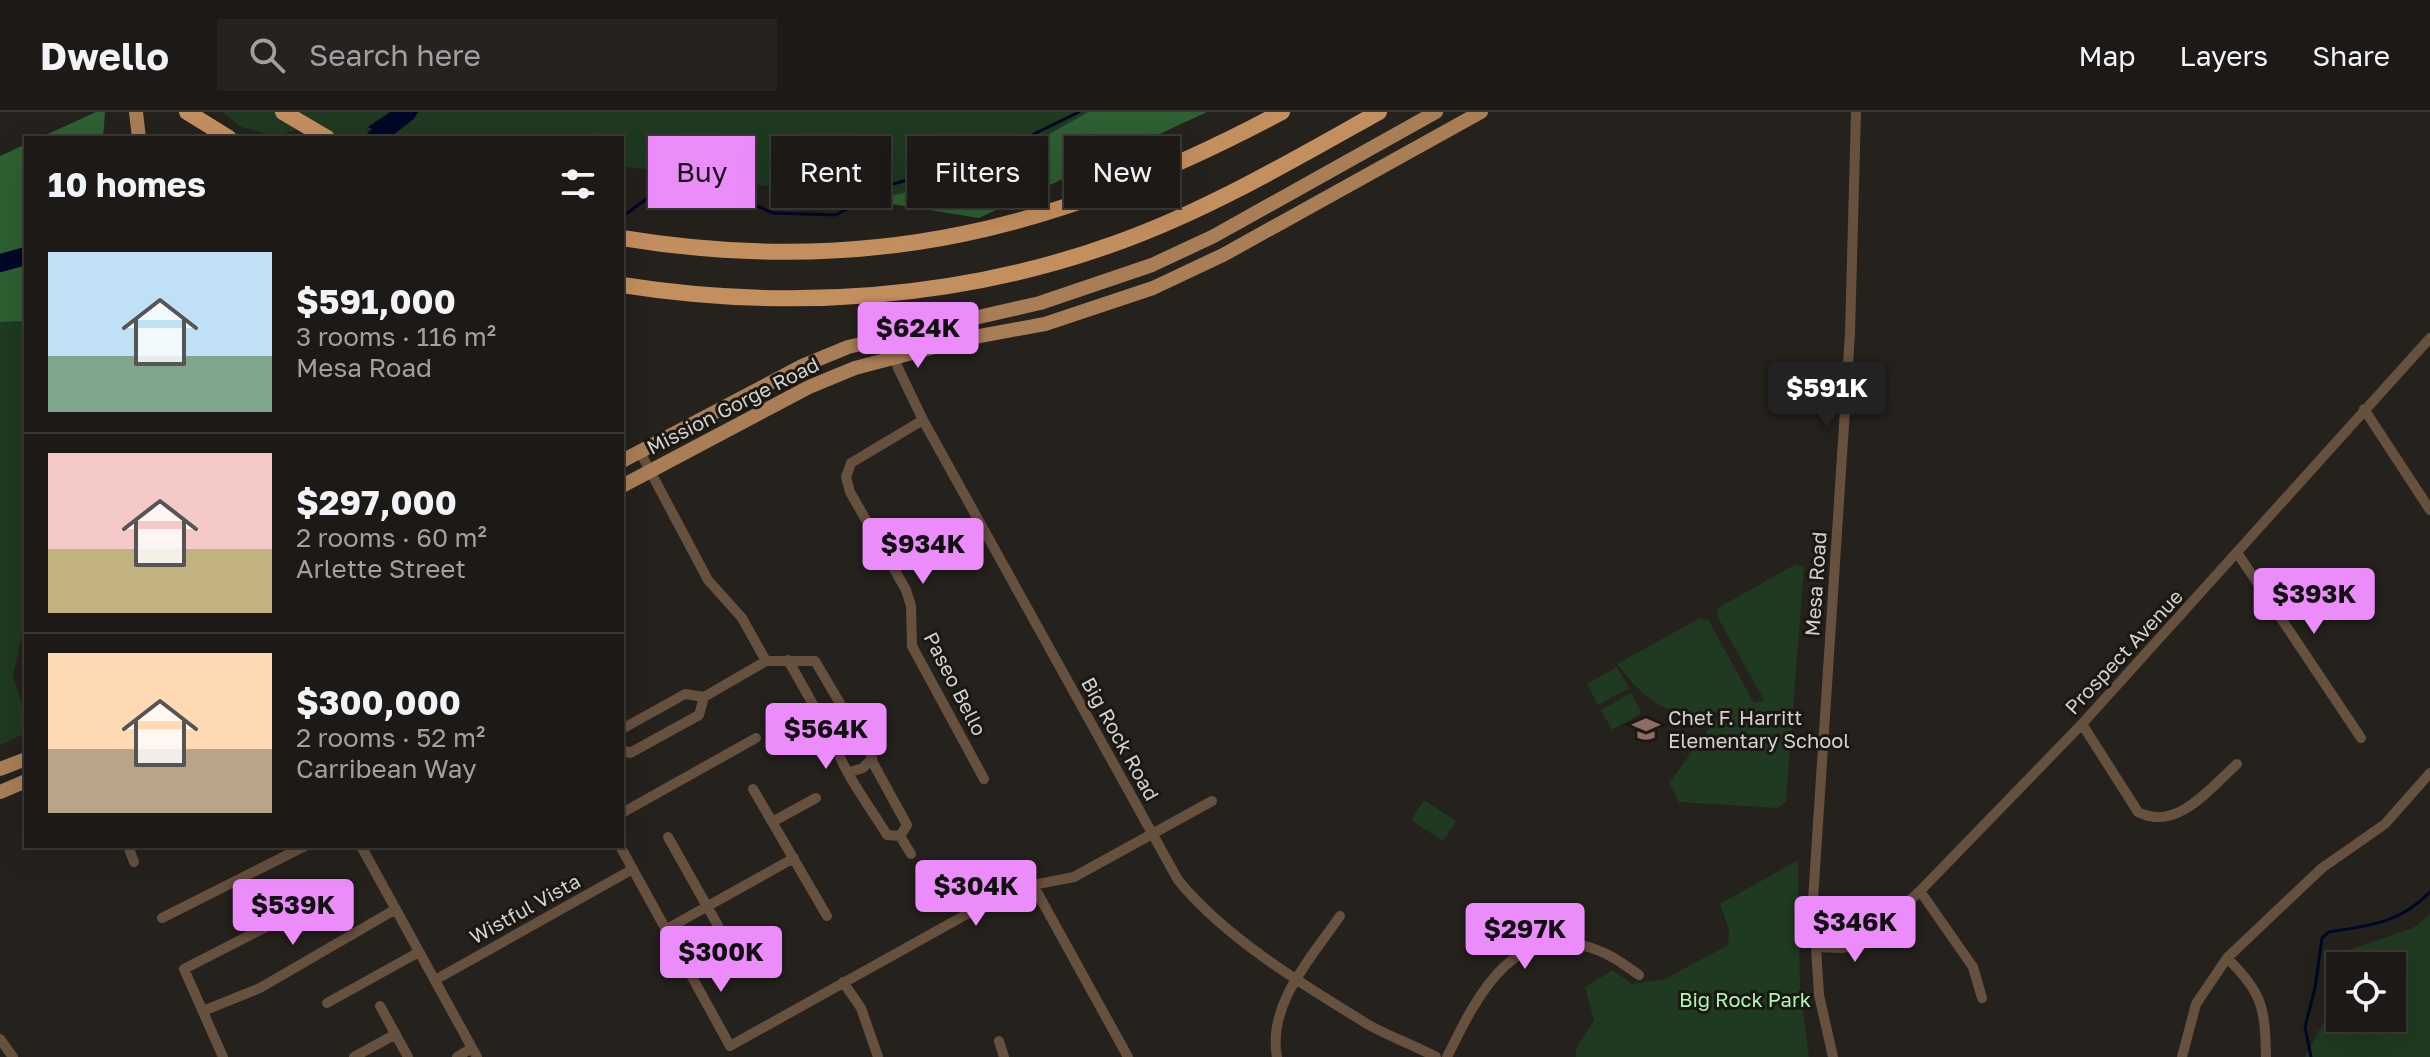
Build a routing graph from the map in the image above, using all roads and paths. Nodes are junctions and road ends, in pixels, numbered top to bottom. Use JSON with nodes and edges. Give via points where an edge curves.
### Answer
{"nodes":[{"id":1,"x":136,"y":112,"type":"edge"},
{"id":2,"x":187,"y":112,"type":"edge"},
{"id":3,"x":283,"y":112,"type":"edge"},
{"id":4,"x":1282,"y":112,"type":"edge"},
{"id":5,"x":1379,"y":112,"type":"edge"},
{"id":6,"x":1436,"y":112,"type":"edge"},
{"id":7,"x":1481,"y":112,"type":"edge"},
{"id":8,"x":1856,"y":112,"type":"edge"},
{"id":9,"x":139,"y":136,"type":"edge"},
{"id":10,"x":226,"y":136,"type":"edge"},
{"id":11,"x":324,"y":136,"type":"edge"},
{"id":12,"x":624,"y":238,"type":"edge"},
{"id":13,"x":624,"y":285,"type":"edge"},
{"id":14,"x":888,"y":336,"type":"junction"},
{"id":15,"x":2430,"y":338,"type":"edge"},
{"id":16,"x":893,"y":357,"type":"junction"},
{"id":17,"x":2364,"y":409,"type":"junction"},
{"id":18,"x":923,"y":420,"type":"junction"},
{"id":19,"x":640,"y":452,"type":"junction"},
{"id":20,"x":624,"y":460,"type":"edge"},
{"id":21,"x":650,"y":471,"type":"junction"},
{"id":22,"x":624,"y":485,"type":"edge"},
{"id":23,"x":2430,"y":510,"type":"edge"},
{"id":24,"x":2238,"y":554,"type":"junction"},
{"id":25,"x":792,"y":660,"type":"junction"},
{"id":26,"x":766,"y":661,"type":"junction"},
{"id":27,"x":704,"y":697,"type":"junction"},
{"id":28,"x":2082,"y":724,"type":"junction"},
{"id":29,"x":624,"y":728,"type":"edge"},
{"id":30,"x":756,"y":738,"type":"dead end"},
{"id":31,"x":2361,"y":738,"type":"dead end"},
{"id":32,"x":624,"y":751,"type":"edge"},
{"id":33,"x":872,"y":758,"type":"junction"},
{"id":34,"x":24,"y":760,"type":"edge"},
{"id":35,"x":2237,"y":764,"type":"dead end"},
{"id":36,"x":0,"y":769,"type":"edge"},
{"id":37,"x":850,"y":772,"type":"junction"},
{"id":38,"x":2430,"y":773,"type":"edge"},
{"id":39,"x":984,"y":779,"type":"dead end"},
{"id":40,"x":24,"y":782,"type":"edge"},
{"id":41,"x":753,"y":789,"type":"dead end"},
{"id":42,"x":0,"y":792,"type":"edge"},
{"id":43,"x":816,"y":798,"type":"dead end"},
{"id":44,"x":1212,"y":801,"type":"dead end"},
{"id":45,"x":624,"y":812,"type":"edge"},
{"id":46,"x":772,"y":822,"type":"junction"},
{"id":47,"x":1152,"y":835,"type":"junction"},
{"id":48,"x":900,"y":836,"type":"junction"},
{"id":49,"x":668,"y":837,"type":"dead end"},
{"id":50,"x":129,"y":848,"type":"edge"},
{"id":51,"x":301,"y":848,"type":"edge"},
{"id":52,"x":362,"y":848,"type":"edge"},
{"id":53,"x":621,"y":848,"type":"edge"},
{"id":54,"x":911,"y":854,"type":"dead end"},
{"id":55,"x":794,"y":858,"type":"junction"},
{"id":56,"x":134,"y":862,"type":"dead end"},
{"id":57,"x":633,"y":869,"type":"junction"},
{"id":58,"x":1032,"y":883,"type":"junction"},
{"id":59,"x":1920,"y":891,"type":"junction"},
{"id":60,"x":708,"y":906,"type":"junction"},
{"id":61,"x":396,"y":909,"type":"junction"},
{"id":62,"x":827,"y":916,"type":"dead end"},
{"id":63,"x":1340,"y":916,"type":"dead end"},
{"id":64,"x":162,"y":918,"type":"dead end"},
{"id":65,"x":268,"y":926,"type":"dead end"},
{"id":66,"x":665,"y":930,"type":"junction"},
{"id":67,"x":1816,"y":947,"type":"junction"},
{"id":68,"x":419,"y":952,"type":"junction"},
{"id":69,"x":2227,"y":958,"type":"junction"},
{"id":70,"x":739,"y":963,"type":"dead end"},
{"id":71,"x":1639,"y":975,"type":"dead end"},
{"id":72,"x":1298,"y":978,"type":"junction"},
{"id":73,"x":435,"y":980,"type":"junction"},
{"id":74,"x":843,"y":982,"type":"junction"},
{"id":75,"x":1982,"y":998,"type":"dead end"},
{"id":76,"x":327,"y":1003,"type":"dead end"},
{"id":77,"x":380,"y":1006,"type":"dead end"},
{"id":78,"x":203,"y":1011,"type":"junction"},
{"id":79,"x":396,"y":1034,"type":"junction"},
{"id":80,"x":0,"y":1039,"type":"edge"},
{"id":81,"x":999,"y":1041,"type":"dead end"},
{"id":82,"x":474,"y":1053,"type":"edge"},
{"id":83,"x":13,"y":1057,"type":"edge"},
{"id":84,"x":223,"y":1057,"type":"edge"},
{"id":85,"x":354,"y":1057,"type":"edge"},
{"id":86,"x":408,"y":1057,"type":"edge"},
{"id":87,"x":457,"y":1057,"type":"edge"},
{"id":88,"x":878,"y":1057,"type":"edge"},
{"id":89,"x":1004,"y":1057,"type":"edge"},
{"id":90,"x":1128,"y":1057,"type":"edge"},
{"id":91,"x":1277,"y":1057,"type":"edge"},
{"id":92,"x":1436,"y":1057,"type":"edge"},
{"id":93,"x":1447,"y":1057,"type":"edge"},
{"id":94,"x":1833,"y":1057,"type":"edge"},
{"id":95,"x":2182,"y":1057,"type":"edge"},
{"id":96,"x":2266,"y":1057,"type":"edge"}],
"edges":[{"from":1,"to":9,"type":"main road"},
{"from":2,"to":10,"type":"highway"},
{"from":3,"to":11,"type":"highway"},
{"from":4,"to":12,"type":"highway","via":[[1200,156],[1098,198],[1009,225],[877,248],[761,252]]},
{"from":5,"to":13,"type":"highway","via":[[1203,207],[1119,242],[1037,267],[920,290],[786,300]]},
{"from":6,"to":14,"type":"main road","name":"Mission Gorge Road","via":[[1152,265],[1040,303]]},
{"from":7,"to":16,"type":"main road","name":"Mission Gorge Road","via":[[1223,255],[1153,288],[1045,324]]},
{"from":8,"to":67,"type":"street","name":"Mesa Road","via":[[1850,333],[1813,900]]},
{"from":14,"to":16,"type":"street","name":"Big Rock Road"},
{"from":14,"to":19,"type":"main road","name":"Mission Gorge Road","via":[[802,366]]},
{"from":15,"to":17,"type":"street","name":"Prospect Avenue"},
{"from":16,"to":18,"type":"street","name":"Big Rock Road"},
{"from":16,"to":21,"type":"main road","name":"Mission Gorge Road","via":[[809,387]]},
{"from":17,"to":23,"type":"street"},
{"from":17,"to":24,"type":"street","name":"Prospect Avenue"},
{"from":18,"to":39,"type":"street","name":"Paseo Bello","via":[[851,463],[846,477],[906,590],[912,646]]},
{"from":18,"to":47,"type":"street","name":"Big Rock Road"},
{"from":19,"to":20,"type":"main road","name":"Mission Gorge Road"},
{"from":19,"to":21,"type":"street"},
{"from":21,"to":22,"type":"main road","name":"Mission Gorge Road"},
{"from":21,"to":26,"type":"street","via":[[708,580],[742,618]]},
{"from":24,"to":28,"type":"street","name":"Prospect Avenue"},
{"from":24,"to":31,"type":"street"},
{"from":25,"to":26,"type":"street"},
{"from":25,"to":33,"type":"street","via":[[815,661],[869,744]]},
{"from":25,"to":37,"type":"street","via":[[837,747],[839,761]]},
{"from":26,"to":27,"type":"street"},
{"from":27,"to":29,"type":"street","via":[[685,694]]},
{"from":27,"to":32,"type":"street","via":[[699,715],[630,753]]},
{"from":28,"to":35,"type":"street","via":[[2138,812],[2150,818],[2181,813]]},
{"from":28,"to":59,"type":"street","name":"Prospect Avenue"},
{"from":30,"to":45,"type":"street"},
{"from":33,"to":37,"type":"street"},
{"from":33,"to":48,"type":"street","via":[[907,825]]},
{"from":34,"to":36,"type":"main road"},
{"from":37,"to":48,"type":"street","via":[[887,835]]},
{"from":38,"to":69,"type":"street","via":[[2385,824],[2322,868]]},
{"from":40,"to":42,"type":"main road"},
{"from":41,"to":46,"type":"street"},
{"from":43,"to":46,"type":"street"},
{"from":44,"to":47,"type":"street"},
{"from":46,"to":55,"type":"street"},
{"from":47,"to":58,"type":"street","via":[[1074,877]]},
{"from":47,"to":72,"type":"street","name":"Big Rock Road","via":[[1197,902]]},
{"from":48,"to":54,"type":"street"},
{"from":49,"to":60,"type":"street"},
{"from":50,"to":56,"type":"street"},
{"from":51,"to":64,"type":"street"},
{"from":52,"to":61,"type":"street"},
{"from":53,"to":57,"type":"street"},
{"from":55,"to":60,"type":"street"},
{"from":55,"to":62,"type":"street"},
{"from":57,"to":66,"type":"street"},
{"from":57,"to":73,"type":"street","name":"Wistful Vista"},
{"from":58,"to":74,"type":"street"},
{"from":58,"to":90,"type":"street"},
{"from":59,"to":67,"type":"street","name":"Prospect Avenue","via":[[1865,943]]},
{"from":59,"to":75,"type":"street","via":[[1973,967]]},
{"from":60,"to":66,"type":"street"},
{"from":60,"to":70,"type":"street"},
{"from":61,"to":68,"type":"street"},
{"from":61,"to":78,"type":"street","via":[[260,988]]},
{"from":63,"to":72,"type":"street"},
{"from":65,"to":78,"type":"street","via":[[184,969]]},
{"from":66,"to":74,"type":"street","via":[[730,1046]]},
{"from":67,"to":94,"type":"street","name":"Mesa Road","via":[[1819,995]]},
{"from":68,"to":73,"type":"street"},
{"from":68,"to":76,"type":"street"},
{"from":69,"to":95,"type":"street","via":[[2196,1004]]},
{"from":69,"to":96,"type":"street","via":[[2262,1002]]},
{"from":71,"to":93,"type":"street","via":[[1619,960],[1579,946],[1544,946],[1521,953],[1485,984]]},
{"from":72,"to":91,"type":"street","via":[[1277,1020]]},
{"from":72,"to":92,"type":"street","name":"Big Rock Road","via":[[1371,1026]]},
{"from":73,"to":82,"type":"street"},
{"from":74,"to":88,"type":"street","via":[[861,1008]]},
{"from":77,"to":79,"type":"street"},
{"from":78,"to":84,"type":"street"},
{"from":79,"to":85,"type":"street"},
{"from":79,"to":86,"type":"street"},
{"from":80,"to":83,"type":"street"},
{"from":81,"to":89,"type":"street"},
{"from":82,"to":87,"type":"street"}]}
